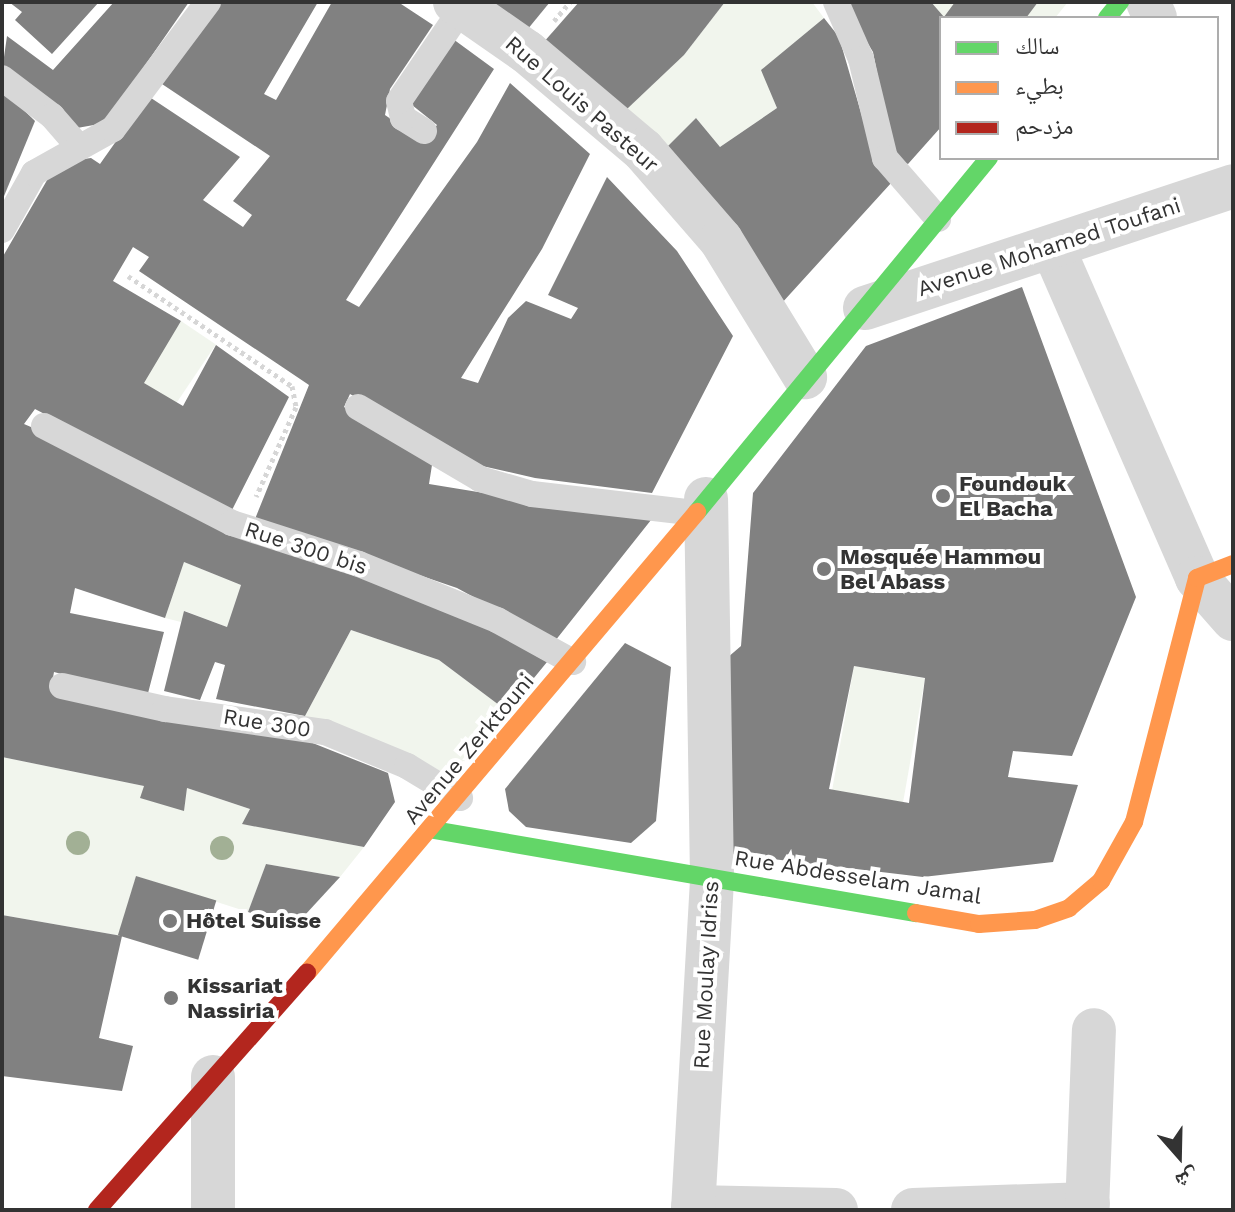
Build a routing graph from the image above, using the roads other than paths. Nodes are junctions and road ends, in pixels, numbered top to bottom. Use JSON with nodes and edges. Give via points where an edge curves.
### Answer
{"nodes":[{"id":1,"x":208,"y":2,"type":"edge"},
{"id":2,"x":836,"y":2,"type":"edge"},
{"id":3,"x":459,"y":5,"type":"edge"},
{"id":4,"x":2,"y":78,"type":"edge"},
{"id":5,"x":424,"y":131,"type":"dead end"},
{"id":6,"x":78,"y":146,"type":"junction"},
{"id":7,"x":987,"y":160,"type":"edge"},
{"id":8,"x":1228,"y":182,"type":"edge"},
{"id":9,"x":938,"y":219,"type":"junction"},
{"id":10,"x":2,"y":230,"type":"edge"},
{"id":11,"x":1053,"y":248,"type":"junction"},
{"id":12,"x":865,"y":308,"type":"junction"},
{"id":13,"x":805,"y":377,"type":"junction"},
{"id":14,"x":358,"y":407,"type":"dead end"},
{"id":15,"x":44,"y":426,"type":"dead end"},
{"id":16,"x":701,"y":506,"type":"junction"},
{"id":17,"x":1215,"y":571,"type":"edge"},
{"id":18,"x":1233,"y":619,"type":"edge"},
{"id":19,"x":573,"y":662,"type":"junction"},
{"id":20,"x":62,"y":686,"type":"dead end"},
{"id":21,"x":460,"y":798,"type":"junction"},
{"id":22,"x":434,"y":830,"type":"junction"},
{"id":23,"x":712,"y":878,"type":"junction"},
{"id":24,"x":1094,"y":1030,"type":"dead end"},
{"id":25,"x":213,"y":1077,"type":"junction"},
{"id":26,"x":1087,"y":1207,"type":"edge"},
{"id":27,"x":693,"y":1208,"type":"edge"},
{"id":28,"x":97,"y":1210,"type":"edge"},
{"id":29,"x":213,"y":1210,"type":"edge"},
{"id":30,"x":836,"y":1210,"type":"edge"},
{"id":31,"x":913,"y":1210,"type":"edge"}],
"edges":[{"from":1,"to":6,"type":"lane","via":[[113,129]]},
{"from":2,"to":9,"type":"lane","via":[[861,59],[885,158]]},
{"from":3,"to":5,"type":"lane","via":[[399,101],[403,118]]},
{"from":3,"to":13,"type":"street","name":"Rue Louis Pasteur","via":[[643,150],[721,240]]},
{"from":4,"to":6,"type":"lane","via":[[52,116]]},
{"from":6,"to":10,"type":"lane","via":[[34,173]]},
{"from":7,"to":9,"type":"street","name":"Avenue Zerktouni"},
{"from":8,"to":11,"type":"street","name":"Avenue Mohamed Toufani"},
{"from":9,"to":12,"type":"street","name":"Avenue Zerktouni"},
{"from":11,"to":12,"type":"street","name":"Avenue Mohamed Toufani"},
{"from":11,"to":17,"type":"street"},
{"from":12,"to":13,"type":"street","name":"Avenue Zerktouni"},
{"from":13,"to":16,"type":"street","name":"Avenue Zerktouni"},
{"from":14,"to":16,"type":"lane","via":[[480,479],[532,494]]},
{"from":15,"to":19,"type":"lane","name":"Rue 300 bis","via":[[243,527],[359,564],[497,620]]},
{"from":16,"to":19,"type":"street","name":"Avenue Zerktouni"},
{"from":16,"to":23,"type":"street","name":"Rue Moulay Idriss"},
{"from":17,"to":18,"type":"street"},
{"from":17,"to":23,"type":"street","name":"Rue Abdesselam Jamal","via":[[1134,822],[1101,881],[1069,908],[1035,920],[979,924]]},
{"from":19,"to":21,"type":"street","name":"Avenue Zerktouni"},
{"from":20,"to":21,"type":"lane","name":"Rue 300","via":[[165,709],[325,732],[407,766]]},
{"from":21,"to":22,"type":"street","name":"Avenue Zerktouni"},
{"from":22,"to":23,"type":"street","name":"Rue Abdesselam Jamal"},
{"from":22,"to":25,"type":"street","name":"Avenue Zerktouni"},
{"from":23,"to":27,"type":"street","name":"Rue Moulay Idriss"},
{"from":24,"to":26,"type":"street"},
{"from":25,"to":28,"type":"street","name":"Avenue Zerktouni"},
{"from":25,"to":29,"type":"street"},
{"from":26,"to":31,"type":"street"},
{"from":27,"to":30,"type":"street"}]}
